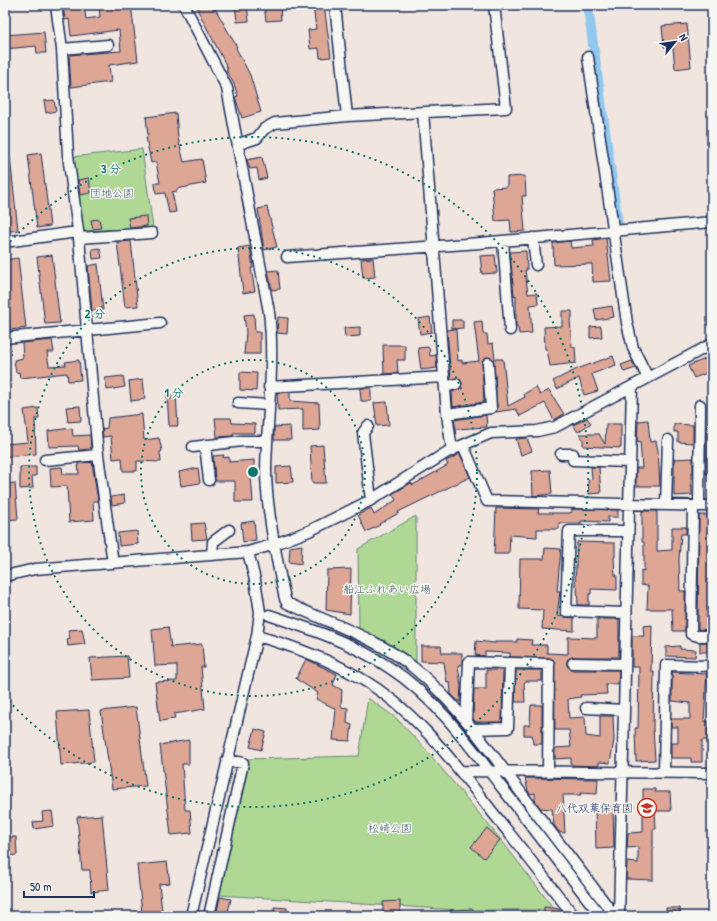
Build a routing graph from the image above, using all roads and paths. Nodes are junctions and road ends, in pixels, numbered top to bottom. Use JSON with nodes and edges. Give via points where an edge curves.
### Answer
{"nodes":[{"id":1,"x":56,"y":5,"type":"edge"},
{"id":2,"x":184,"y":5,"type":"edge"},
{"id":3,"x":335,"y":5,"type":"edge"},
{"id":4,"x":494,"y":5,"type":"edge"},
{"id":5,"x":108,"y":45,"type":"dead end"},
{"id":6,"x":62,"y":49,"type":"junction"},
{"id":7,"x":588,"y":57,"type":"dead end"},
{"id":8,"x":423,"y":112,"type":"junction"},
{"id":9,"x":347,"y":116,"type":"junction"},
{"id":10,"x":238,"y":144,"type":"junction"},
{"id":11,"x":712,"y":222,"type":"edge"},
{"id":12,"x":614,"y":230,"type":"junction"},
{"id":13,"x":152,"y":233,"type":"dead end"},
{"id":14,"x":78,"y":235,"type":"junction"},
{"id":15,"x":533,"y":238,"type":"junction"},
{"id":16,"x":502,"y":241,"type":"junction"},
{"id":17,"x":5,"y":242,"type":"edge"},
{"id":18,"x":434,"y":246,"type":"junction"},
{"id":19,"x":287,"y":257,"type":"dead end"},
{"id":20,"x":536,"y":265,"type":"dead end"},
{"id":21,"x":160,"y":323,"type":"dead end"},
{"id":22,"x":86,"y":330,"type":"junction"},
{"id":23,"x":510,"y":330,"type":"dead end"},
{"id":24,"x":5,"y":338,"type":"edge"},
{"id":25,"x":712,"y":344,"type":"edge"},
{"id":26,"x":488,"y":363,"type":"dead end"},
{"id":27,"x":648,"y":378,"type":"junction"},
{"id":28,"x":444,"y":382,"type":"junction"},
{"id":29,"x":456,"y":384,"type":"dead end"},
{"id":30,"x":632,"y":386,"type":"junction"},
{"id":31,"x":269,"y":387,"type":"junction"},
{"id":32,"x":238,"y":403,"type":"dead end"},
{"id":33,"x":269,"y":405,"type":"junction"},
{"id":34,"x":700,"y":405,"type":"dead end"},
{"id":35,"x":447,"y":414,"type":"junction"},
{"id":36,"x":368,"y":426,"type":"dead end"},
{"id":37,"x":668,"y":440,"type":"dead end"},
{"id":38,"x":267,"y":441,"type":"junction"},
{"id":39,"x":205,"y":445,"type":"junction"},
{"id":40,"x":463,"y":445,"type":"junction"},
{"id":41,"x":193,"y":447,"type":"dead end"},
{"id":42,"x":452,"y":451,"type":"junction"},
{"id":43,"x":561,"y":454,"type":"dead end"},
{"id":44,"x":98,"y":455,"type":"junction"},
{"id":45,"x":45,"y":460,"type":"dead end"},
{"id":46,"x":629,"y":462,"type":"junction"},
{"id":47,"x":209,"y":480,"type":"dead end"},
{"id":48,"x":371,"y":500,"type":"junction"},
{"id":49,"x":628,"y":504,"type":"junction"},
{"id":50,"x":666,"y":505,"type":"junction"},
{"id":51,"x":696,"y":506,"type":"junction"},
{"id":52,"x":712,"y":506,"type":"edge"},
{"id":53,"x":229,"y":530,"type":"dead end"},
{"id":54,"x":628,"y":531,"type":"junction"},
{"id":55,"x":275,"y":544,"type":"junction"},
{"id":56,"x":248,"y":552,"type":"junction"},
{"id":57,"x":212,"y":555,"type":"junction"},
{"id":58,"x":113,"y":563,"type":"junction"},
{"id":59,"x":5,"y":576,"type":"edge"},
{"id":60,"x":626,"y":613,"type":"junction"},
{"id":61,"x":269,"y":615,"type":"dead end"},
{"id":62,"x":257,"y":636,"type":"junction"},
{"id":63,"x":712,"y":636,"type":"edge"},
{"id":64,"x":573,"y":663,"type":"dead end"},
{"id":65,"x":510,"y":664,"type":"junction"},
{"id":66,"x":625,"y":664,"type":"junction"},
{"id":67,"x":712,"y":666,"type":"edge"},
{"id":68,"x":586,"y":708,"type":"dead end"},
{"id":69,"x":624,"y":710,"type":"junction"},
{"id":70,"x":469,"y":725,"type":"junction"},
{"id":71,"x":227,"y":760,"type":"junction"},
{"id":72,"x":505,"y":770,"type":"junction"},
{"id":73,"x":460,"y":771,"type":"junction"},
{"id":74,"x":489,"y":771,"type":"junction"},
{"id":75,"x":548,"y":772,"type":"junction"},
{"id":76,"x":624,"y":772,"type":"junction"},
{"id":77,"x":664,"y":772,"type":"junction"},
{"id":78,"x":712,"y":773,"type":"edge"},
{"id":79,"x":191,"y":916,"type":"edge"},
{"id":80,"x":210,"y":916,"type":"edge"},
{"id":81,"x":574,"y":916,"type":"edge"},
{"id":82,"x":601,"y":916,"type":"edge"},
{"id":83,"x":615,"y":916,"type":"edge"},
{"id":84,"x":619,"y":916,"type":"edge"}],
"edges":[{"from":1,"to":6,"type":"street"},
{"from":2,"to":10,"type":"street","via":[[227,88]]},
{"from":3,"to":9,"type":"street"},
{"from":4,"to":8,"type":"street","via":[[506,108]]},
{"from":5,"to":6,"type":"street"},
{"from":6,"to":14,"type":"street","via":[[68,155]]},
{"from":7,"to":12,"type":"street"},
{"from":8,"to":9,"type":"street"},
{"from":8,"to":18,"type":"street"},
{"from":9,"to":10,"type":"street","via":[[275,123],[264,129],[257,138]]},
{"from":10,"to":31,"type":"street","via":[[269,312]]},
{"from":11,"to":12,"type":"street"},
{"from":12,"to":15,"type":"street"},
{"from":12,"to":27,"type":"street","via":[[627,323],[633,348]]},
{"from":13,"to":14,"type":"street"},
{"from":14,"to":17,"type":"street"},
{"from":14,"to":22,"type":"street"},
{"from":15,"to":16,"type":"street"},
{"from":15,"to":20,"type":"street"},
{"from":16,"to":18,"type":"street"},
{"from":16,"to":23,"type":"street"},
{"from":18,"to":19,"type":"street"},
{"from":18,"to":28,"type":"street"},
{"from":21,"to":22,"type":"street"},
{"from":22,"to":24,"type":"street"},
{"from":22,"to":44,"type":"street"},
{"from":25,"to":27,"type":"street"},
{"from":26,"to":35,"type":"street","via":[[491,408]]},
{"from":27,"to":30,"type":"street"},
{"from":28,"to":29,"type":"street"},
{"from":28,"to":31,"type":"street"},
{"from":28,"to":35,"type":"street"},
{"from":30,"to":40,"type":"street","via":[[555,427],[537,431],[491,433]]},
{"from":30,"to":46,"type":"street"},
{"from":31,"to":33,"type":"street"},
{"from":32,"to":33,"type":"street"},
{"from":33,"to":38,"type":"street"},
{"from":34,"to":51,"type":"street"},
{"from":35,"to":42,"type":"street"},
{"from":36,"to":48,"type":"street","via":[[363,433]]},
{"from":37,"to":50,"type":"street"},
{"from":38,"to":39,"type":"street"},
{"from":38,"to":55,"type":"street","via":[[266,472]]},
{"from":39,"to":41,"type":"street"},
{"from":39,"to":47,"type":"street"},
{"from":40,"to":42,"type":"street"},
{"from":40,"to":49,"type":"street","via":[[487,501]]},
{"from":42,"to":48,"type":"street"},
{"from":43,"to":46,"type":"street","via":[[573,454],[573,460]]},
{"from":44,"to":45,"type":"street"},
{"from":44,"to":58,"type":"street"},
{"from":46,"to":49,"type":"street"},
{"from":48,"to":55,"type":"street","via":[[309,531]]},
{"from":49,"to":50,"type":"street"},
{"from":49,"to":54,"type":"street"},
{"from":50,"to":51,"type":"street"},
{"from":51,"to":52,"type":"street"},
{"from":51,"to":63,"type":"street","via":[[691,634]]},
{"from":53,"to":57,"type":"street","via":[[213,542]]},
{"from":54,"to":60,"type":"street"},
{"from":54,"to":60,"type":"street","via":[[569,530],[566,610]]},
{"from":55,"to":56,"type":"street"},
{"from":55,"to":70,"type":"street","via":[[287,603],[363,637],[413,667],[443,694]]},
{"from":56,"to":57,"type":"street"},
{"from":56,"to":62,"type":"street","via":[[260,612]]},
{"from":57,"to":58,"type":"street"},
{"from":58,"to":59,"type":"street","via":[[35,569]]},
{"from":60,"to":66,"type":"street"},
{"from":61,"to":74,"type":"street","via":[[320,632],[360,650],[391,668],[417,689],[447,720]]},
{"from":62,"to":71,"type":"street"},
{"from":62,"to":73,"type":"street","via":[[326,660],[362,678],[420,724]]},
{"from":64,"to":66,"type":"street"},
{"from":65,"to":70,"type":"street","via":[[508,728]]},
{"from":65,"to":70,"type":"street","via":[[469,662]]},
{"from":65,"to":75,"type":"street","via":[[549,664]]},
{"from":66,"to":69,"type":"street"},
{"from":67,"to":77,"type":"street","via":[[666,665]]},
{"from":68,"to":69,"type":"street"},
{"from":69,"to":76,"type":"street"},
{"from":70,"to":72,"type":"street"},
{"from":71,"to":79,"type":"street"},
{"from":71,"to":80,"type":"street","via":[[243,763]]},
{"from":72,"to":74,"type":"street"},
{"from":72,"to":75,"type":"street"},
{"from":72,"to":83,"type":"street"},
{"from":73,"to":74,"type":"street"},
{"from":73,"to":81,"type":"street"},
{"from":74,"to":82,"type":"street"},
{"from":75,"to":76,"type":"street"},
{"from":76,"to":77,"type":"street"},
{"from":76,"to":84,"type":"street"},
{"from":77,"to":78,"type":"street"}]}
